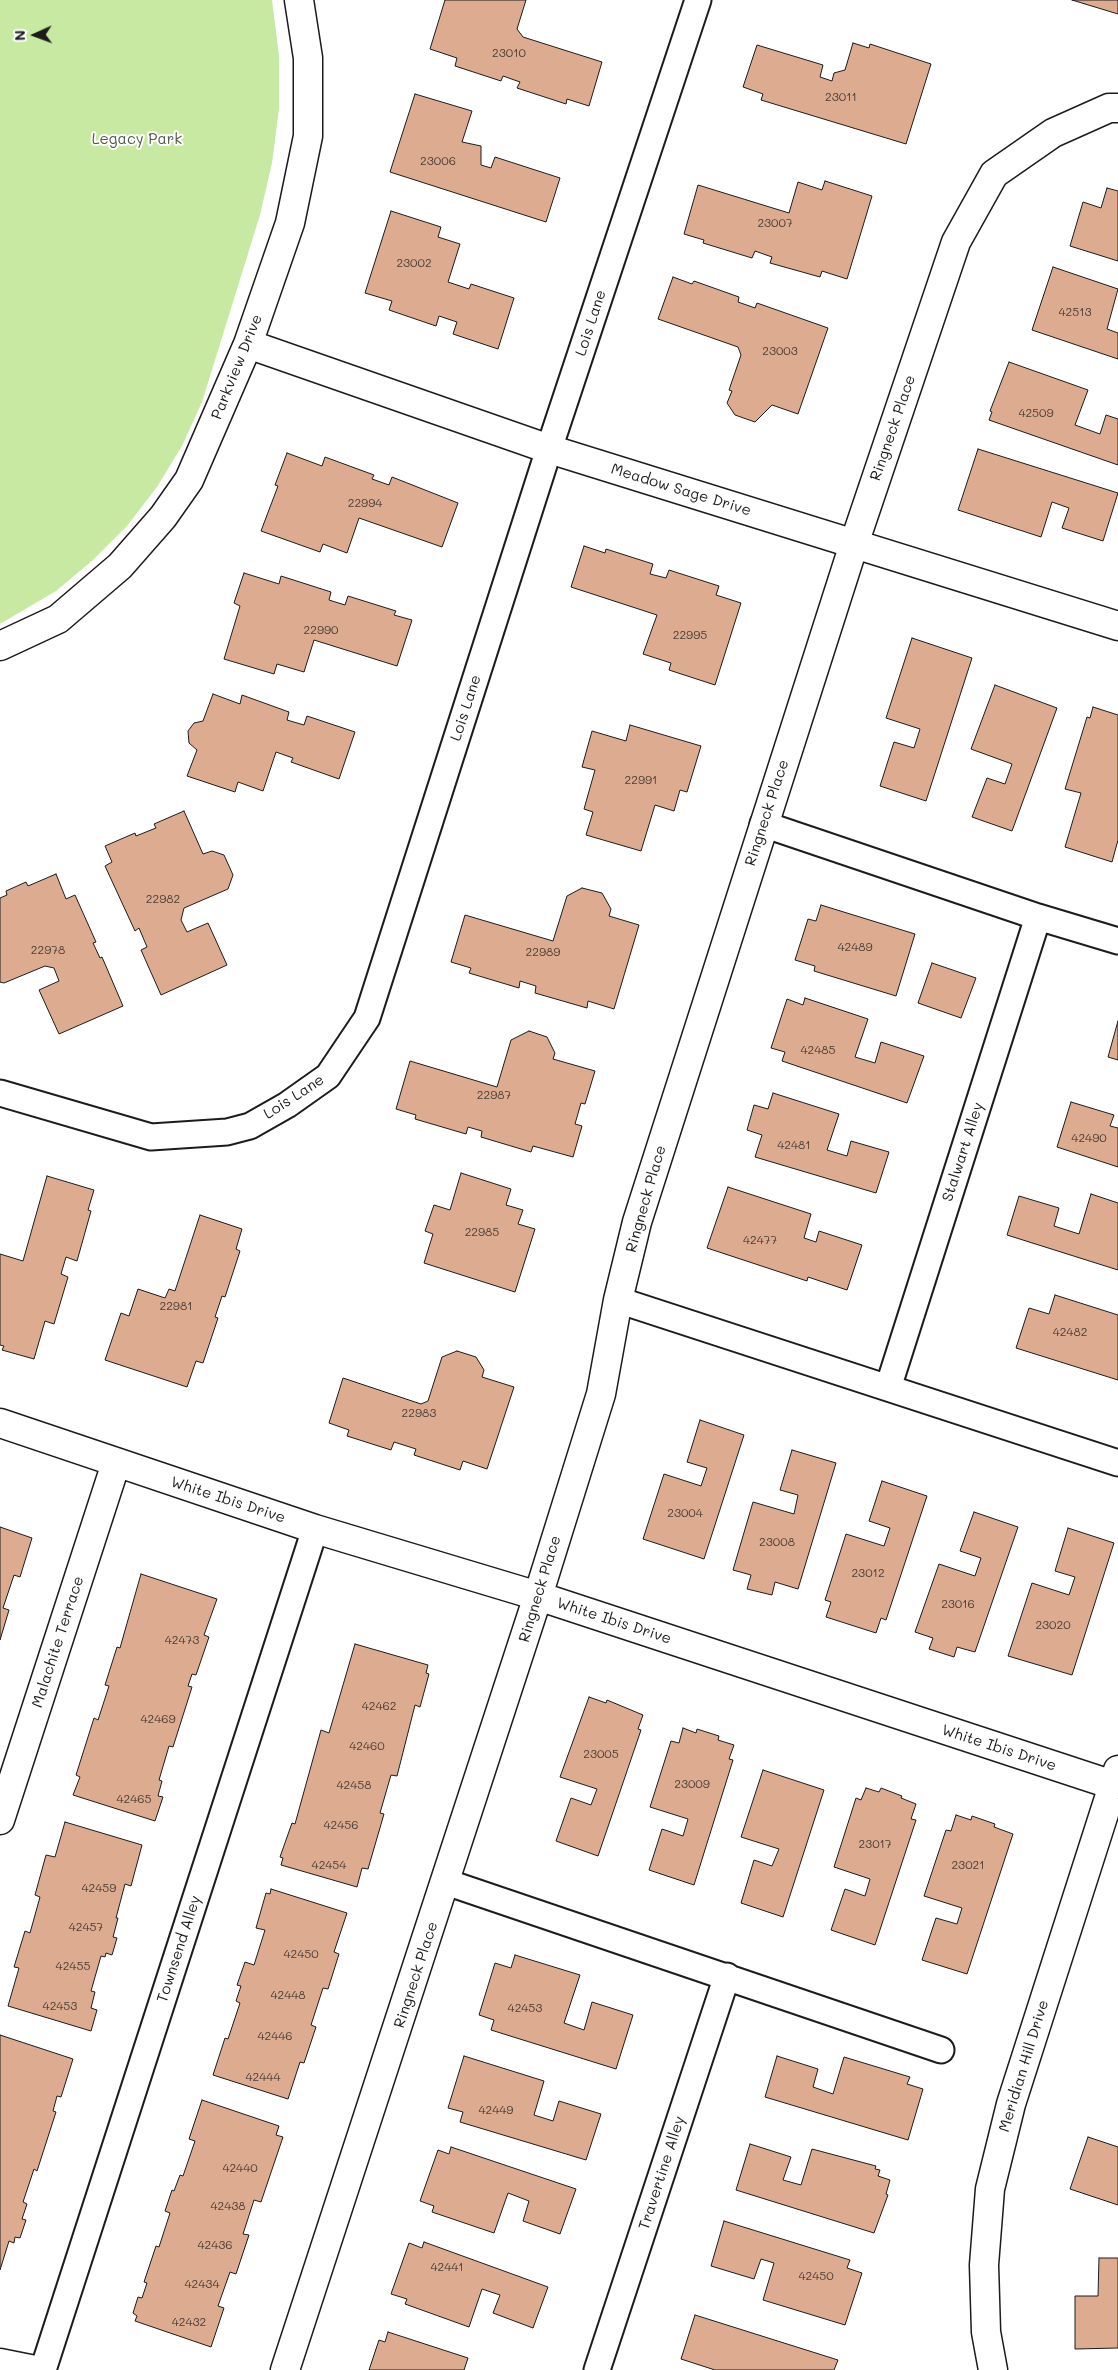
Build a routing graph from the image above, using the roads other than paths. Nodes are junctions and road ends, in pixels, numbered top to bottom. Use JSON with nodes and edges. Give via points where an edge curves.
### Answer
{"nodes":[{"id":1,"x":299,"y":0,"type":"edge"},
{"id":2,"x":698,"y":0,"type":"edge"},
{"id":3,"x":1118,"y":108,"type":"edge"},
{"id":4,"x":248,"y":344,"type":"junction"},
{"id":5,"x":549,"y":449,"type":"junction"},
{"id":6,"x":854,"y":544,"type":"junction"},
{"id":7,"x":1118,"y":626,"type":"edge"},
{"id":8,"x":0,"y":646,"type":"edge"},
{"id":9,"x":763,"y":824,"type":"junction"},
{"id":10,"x":1038,"y":917,"type":"junction"},
{"id":11,"x":1118,"y":941,"type":"edge"},
{"id":12,"x":0,"y":1093,"type":"edge"},
{"id":13,"x":618,"y":1300,"type":"junction"},
{"id":14,"x":888,"y":1388,"type":"junction"},
{"id":15,"x":0,"y":1423,"type":"edge"},
{"id":16,"x":116,"y":1463,"type":"junction"},
{"id":17,"x":1118,"y":1463,"type":"edge"},
{"id":18,"x":315,"y":1529,"type":"junction"},
{"id":19,"x":538,"y":1596,"type":"junction"},
{"id":20,"x":1116,"y":1778,"type":"edge"},
{"id":21,"x":0,"y":1820,"type":"edge"},
{"id":22,"x":446,"y":1882,"type":"junction"},
{"id":23,"x":727,"y":1976,"type":"junction"},
{"id":24,"x":940,"y":2050,"type":"dead end"},
{"id":25,"x":0,"y":2363,"type":"edge"},
{"id":26,"x":35,"y":2370,"type":"edge"},
{"id":27,"x":43,"y":2370,"type":"edge"},
{"id":28,"x":285,"y":2370,"type":"edge"},
{"id":29,"x":597,"y":2370,"type":"edge"},
{"id":30,"x":993,"y":2370,"type":"edge"}],
"edges":[{"from":1,"to":4,"type":"street","name":"Parkview Drive","via":[[308,58],[308,136],[290,223]]},
{"from":2,"to":5,"type":"lane","name":"Lois Lane"},
{"from":3,"to":6,"type":"street","name":"Ringneck Place","via":[[1109,108],[1053,133],[994,174],[956,242]]},
{"from":4,"to":5,"type":"street","name":"Meadow Sage Drive"},
{"from":4,"to":8,"type":"street","name":"Parkview Drive","via":[[189,480],[163,517],[120,566],[58,619]]},
{"from":5,"to":6,"type":"street","name":"Meadow Sage Drive"},
{"from":5,"to":12,"type":"lane","name":"Lois Lane","via":[[367,1018],[328,1076],[250,1126],[227,1132],[151,1137]]},
{"from":6,"to":7,"type":"street","name":"Meadow Sage Drive"},
{"from":6,"to":9,"type":"street","name":"Ringneck Place"},
{"from":9,"to":10,"type":"lane"},
{"from":9,"to":13,"type":"street","name":"Ringneck Place","via":[[637,1222]]},
{"from":10,"to":11,"type":"lane"},
{"from":10,"to":14,"type":"lane","name":"Stalwart Alley"},
{"from":13,"to":14,"type":"lane"},
{"from":13,"to":19,"type":"street","name":"Ringneck Place","via":[[601,1394]]},
{"from":14,"to":17,"type":"lane"},
{"from":15,"to":16,"type":"street","name":"White Ibis Drive"},
{"from":16,"to":18,"type":"street","name":"White Ibis Drive"},
{"from":16,"to":21,"type":"street","name":"Malachite Terrace"},
{"from":18,"to":19,"type":"street","name":"White Ibis Drive"},
{"from":18,"to":27,"type":"lane","name":"Townsend Alley"},
{"from":19,"to":20,"type":"street","name":"White Ibis Drive"},
{"from":19,"to":22,"type":"street","name":"Ringneck Place"},
{"from":20,"to":30,"type":"street","name":"Meridian Hill Drive","via":[[1011,2104],[990,2189],[984,2265],[986,2332]]},
{"from":22,"to":23,"type":"lane"},
{"from":22,"to":28,"type":"street","name":"Ringneck Place"},
{"from":23,"to":24,"type":"lane"},
{"from":23,"to":29,"type":"lane","name":"Travertine Alley"},
{"from":25,"to":26,"type":"street"}]}
